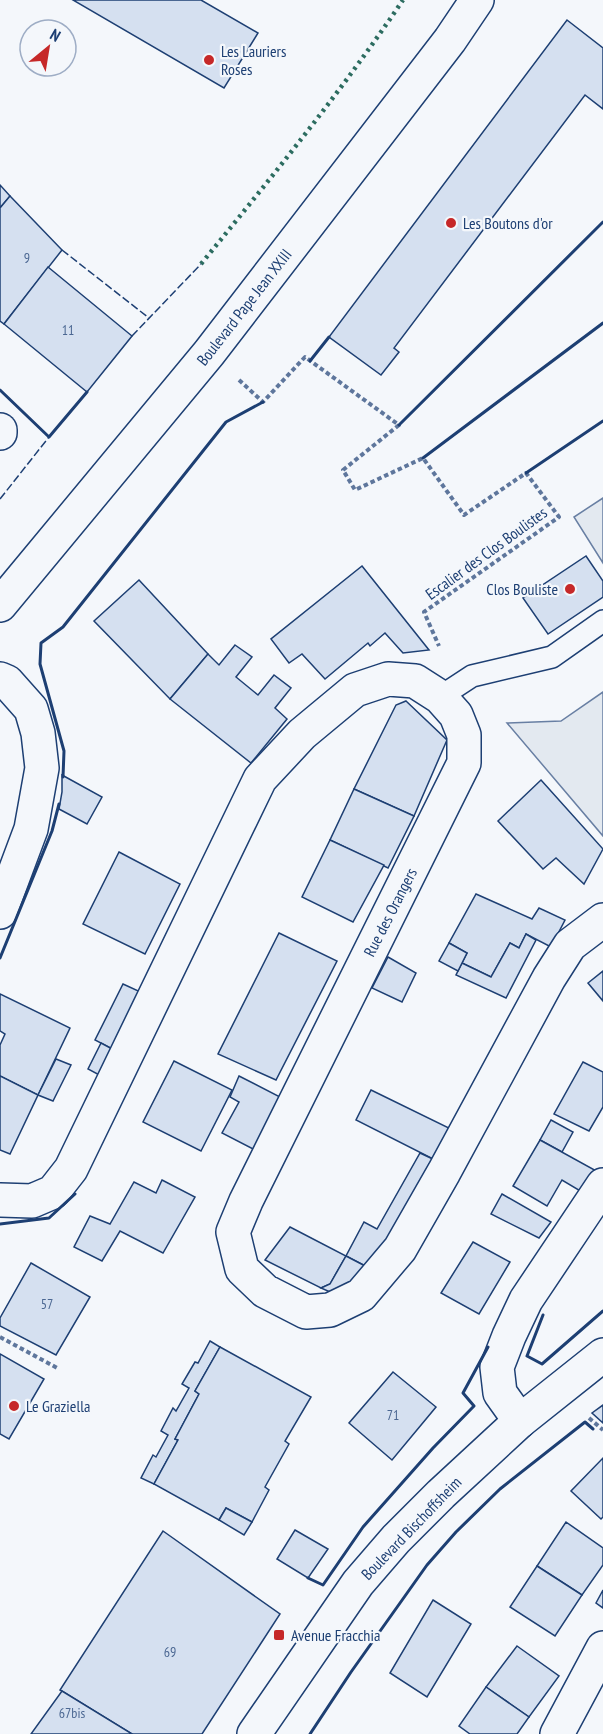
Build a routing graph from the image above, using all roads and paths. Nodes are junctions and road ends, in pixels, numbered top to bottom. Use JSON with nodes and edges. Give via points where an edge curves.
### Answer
{"nodes":[{"id":1,"x":477,"y":0,"type":"edge"},
{"id":2,"x":263,"y":402,"type":"dead end"},
{"id":3,"x":0,"y":605,"type":"edge"},
{"id":4,"x":424,"y":612,"type":"dead end"},
{"id":5,"x":603,"y":621,"type":"edge"},
{"id":6,"x":0,"y":679,"type":"edge"},
{"id":7,"x":440,"y":697,"type":"junction"},
{"id":8,"x":0,"y":912,"type":"edge"},
{"id":9,"x":603,"y":920,"type":"edge"},
{"id":10,"x":603,"y":1185,"type":"edge"},
{"id":11,"x":0,"y":1200,"type":"edge"},
{"id":12,"x":0,"y":1337,"type":"edge"},
{"id":13,"x":603,"y":1355,"type":"edge"},
{"id":14,"x":58,"y":1369,"type":"dead end"},
{"id":15,"x":583,"y":1414,"type":"dead end"},
{"id":16,"x":520,"y":1421,"type":"junction"},
{"id":17,"x":603,"y":1430,"type":"edge"},
{"id":18,"x":603,"y":1648,"type":"edge"},
{"id":19,"x":254,"y":1734,"type":"edge"},
{"id":20,"x":557,"y":1734,"type":"edge"}],
"edges":[{"from":1,"to":3,"type":"street","name":"Boulevard Pape Jean XXIII","via":[[209,353]]},
{"from":2,"to":4,"type":"path","name":"Escalier des Clos Boulistes","via":[[305,357],[399,425],[344,470],[356,490],[423,458],[465,515],[525,473],[559,517]]},
{"from":5,"to":7,"type":"lane","via":[[552,657],[472,675]]},
{"from":6,"to":8,"type":"street","via":[[32,709],[42,768],[31,829]]},
{"from":7,"to":9,"type":"street","name":"Rue des Orangers","via":[[456,715],[464,735],[464,763],[251,1190],[233,1232],[242,1269],[265,1291],[306,1312],[330,1310],[361,1295],[400,1249],[570,945]]},
{"from":7,"to":11,"type":"street","name":"Rue des Orangers","via":[[415,681],[398,679],[354,690],[302,734],[260,780],[71,1169],[53,1192],[32,1201]]},
{"from":10,"to":16,"type":"street","via":[[526,1300],[497,1367],[500,1393]]},
{"from":12,"to":14,"type":"path"},
{"from":13,"to":16,"type":"street","name":"Boulevard Bischoffsheim"},
{"from":15,"to":17,"type":"path"},
{"from":16,"to":19,"type":"street","name":"Boulevard Bischoffsheim","via":[[396,1539],[358,1583]]},
{"from":18,"to":20,"type":"street"}]}
